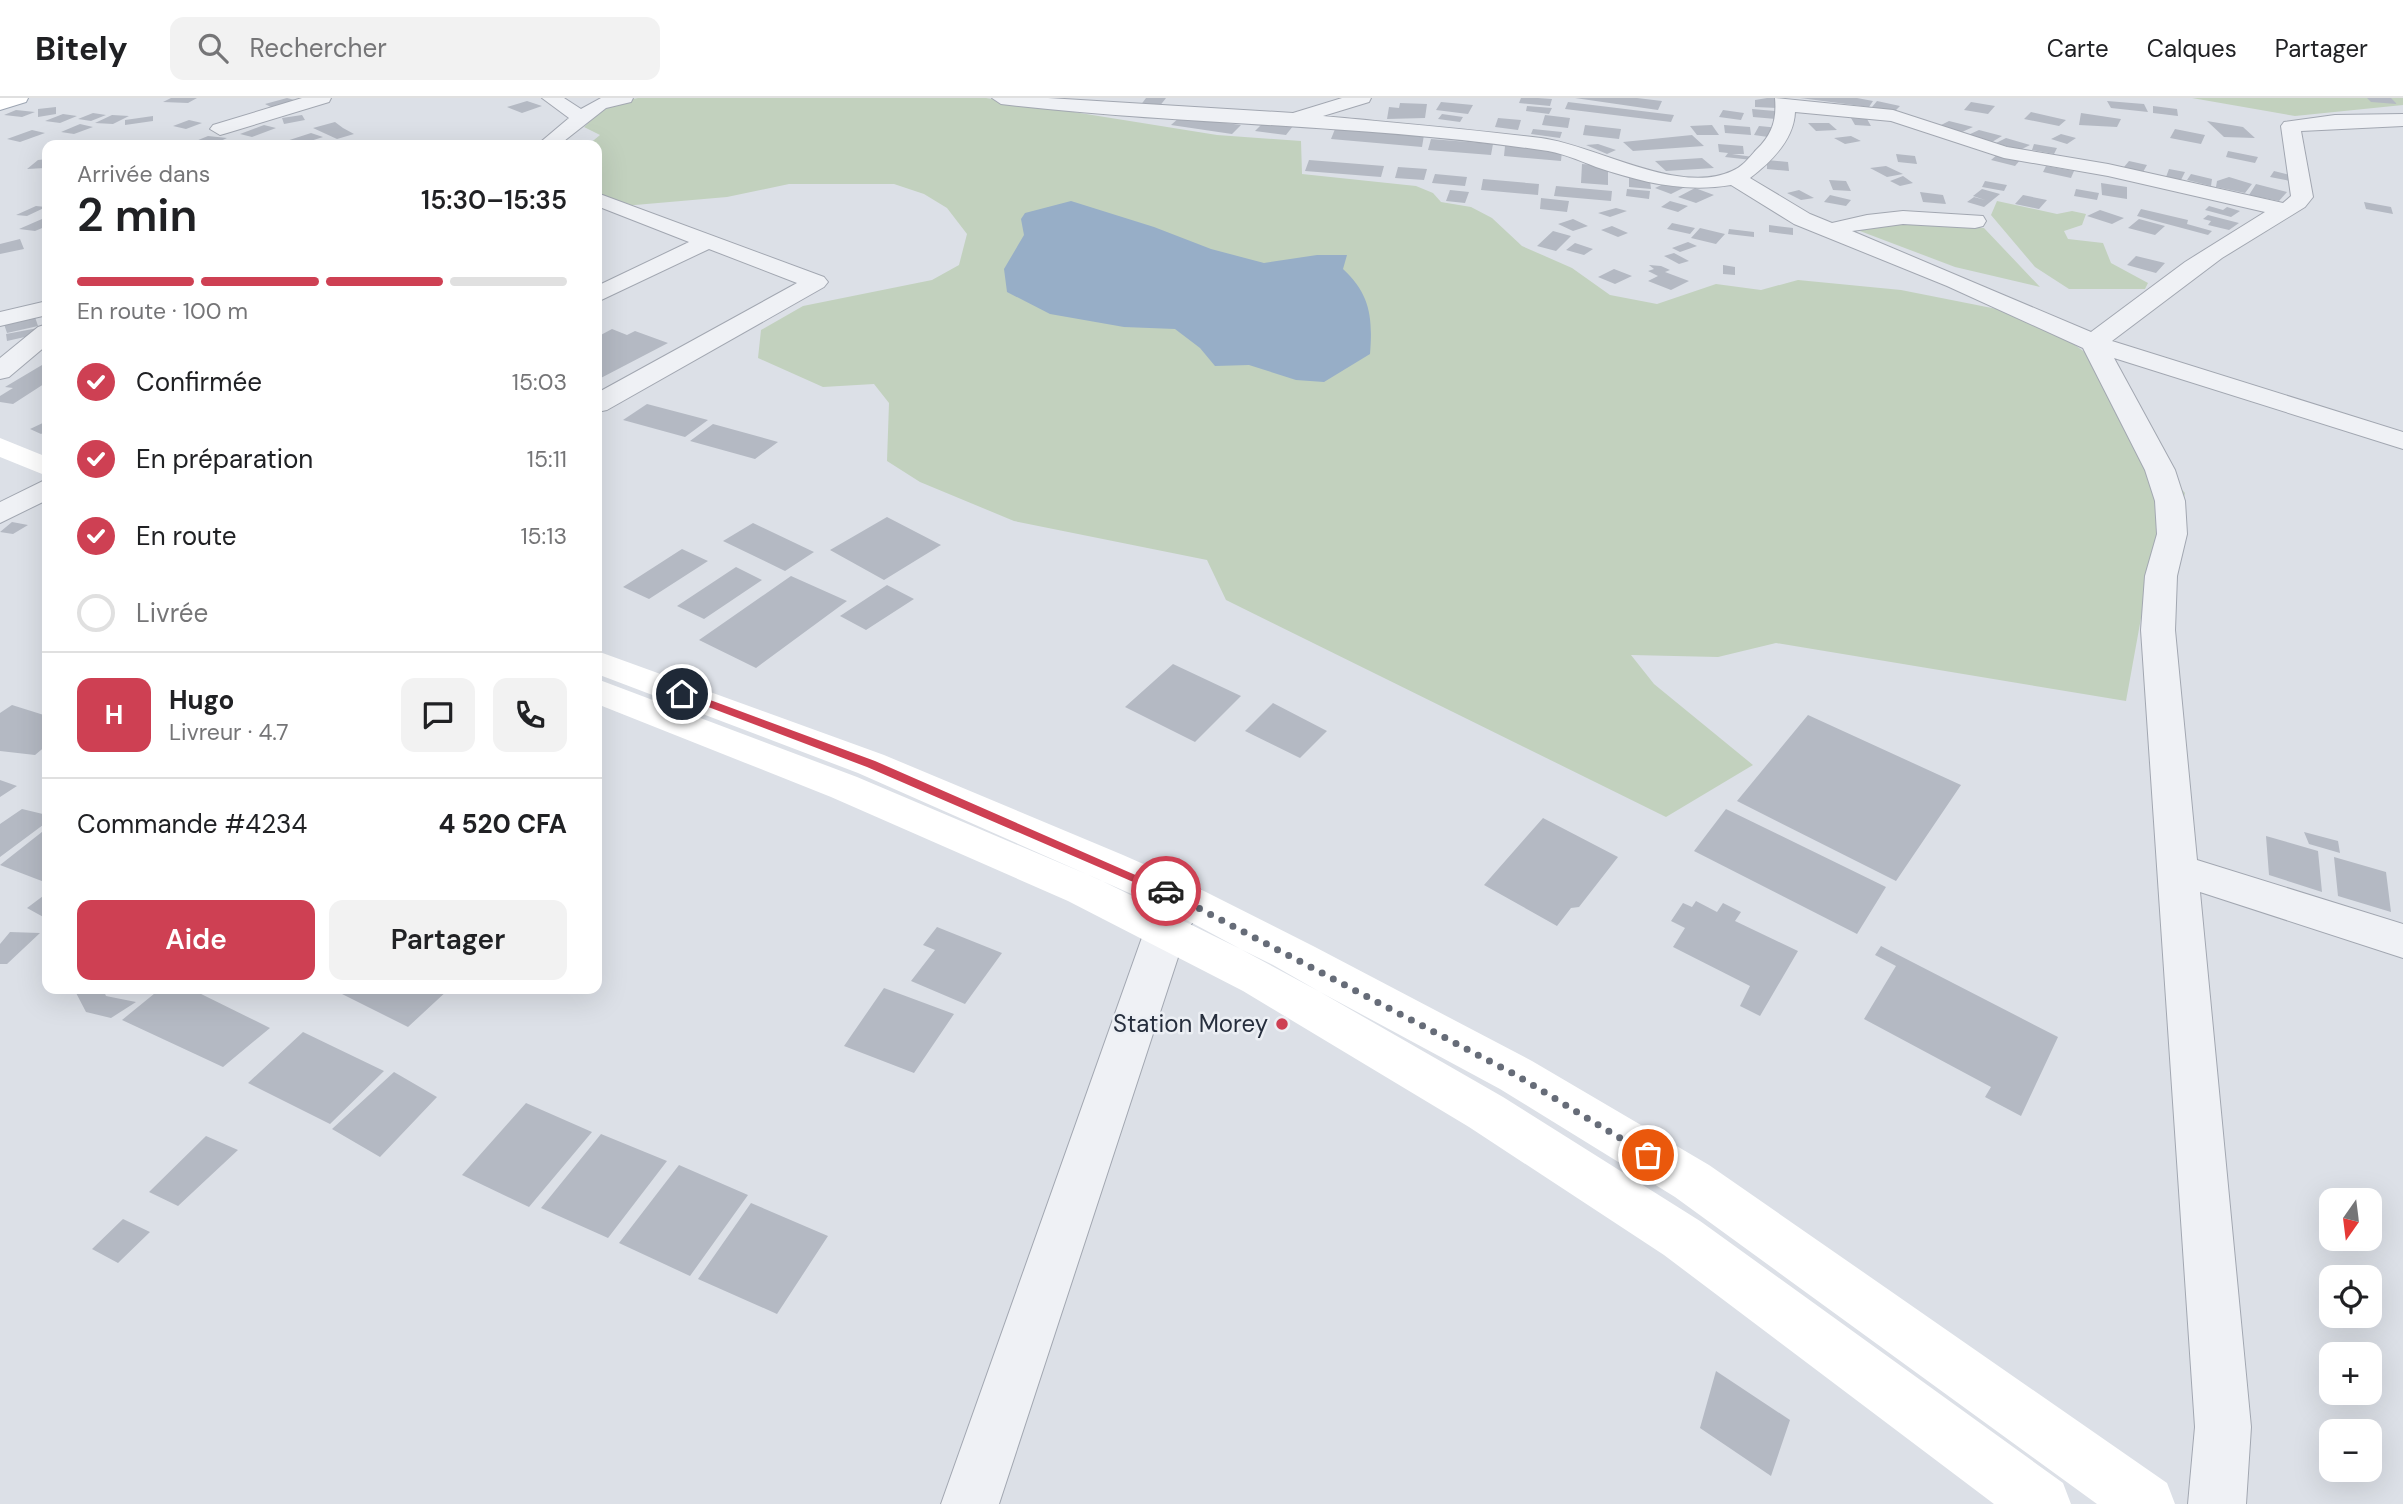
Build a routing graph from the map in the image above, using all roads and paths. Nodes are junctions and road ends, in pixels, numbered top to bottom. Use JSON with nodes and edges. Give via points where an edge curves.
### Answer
{"nodes":[{"id":1,"x":19,"y":98,"type":"edge"},
{"id":2,"x":322,"y":98,"type":"edge"},
{"id":3,"x":551,"y":98,"type":"edge"},
{"id":4,"x":624,"y":98,"type":"edge"},
{"id":5,"x":1001,"y":98,"type":"edge"},
{"id":6,"x":1362,"y":98,"type":"edge"},
{"id":7,"x":600,"y":101,"type":"edge"},
{"id":8,"x":1785,"y":102,"type":"edge"},
{"id":9,"x":0,"y":104,"type":"edge"},
{"id":10,"x":1191,"y":105,"type":"edge"},
{"id":11,"x":582,"y":118,"type":"junction"},
{"id":12,"x":1294,"y":119,"type":"junction"},
{"id":13,"x":2403,"y":120,"type":"edge"},
{"id":14,"x":220,"y":129,"type":"dead end"},
{"id":15,"x":553,"y":140,"type":"edge"},
{"id":16,"x":1735,"y":178,"type":"junction"},
{"id":17,"x":602,"y":201,"type":"edge"},
{"id":18,"x":2285,"y":210,"type":"junction"},
{"id":19,"x":1975,"y":221,"type":"dead end"},
{"id":20,"x":1831,"y":231,"type":"junction"},
{"id":21,"x":708,"y":241,"type":"junction"},
{"id":22,"x":602,"y":293,"type":"edge"},
{"id":23,"x":42,"y":309,"type":"edge"},
{"id":24,"x":0,"y":320,"type":"edge"},
{"id":25,"x":42,"y":336,"type":"edge"},
{"id":26,"x":2093,"y":343,"type":"junction"},
{"id":27,"x":0,"y":371,"type":"edge"},
{"id":28,"x":602,"y":401,"type":"edge"},
{"id":29,"x":2403,"y":441,"type":"edge"},
{"id":30,"x":0,"y":447,"type":"edge"},
{"id":31,"x":42,"y":465,"type":"edge"},
{"id":32,"x":0,"y":470,"type":"edge"},
{"id":33,"x":42,"y":486,"type":"edge"},
{"id":34,"x":42,"y":491,"type":"edge"},
{"id":35,"x":0,"y":514,"type":"edge"},
{"id":36,"x":602,"y":664,"type":"edge"},
{"id":37,"x":602,"y":693,"type":"edge"},
{"id":38,"x":2177,"y":869,"type":"junction"},
{"id":39,"x":1175,"y":915,"type":"junction"},
{"id":40,"x":2403,"y":942,"type":"edge"},
{"id":41,"x":970,"y":1504,"type":"edge"},
{"id":42,"x":2042,"y":1504,"type":"edge"},
{"id":43,"x":2146,"y":1504,"type":"edge"},
{"id":44,"x":2217,"y":1504,"type":"edge"}],
"edges":[{"from":1,"to":9,"type":"main road"},
{"from":2,"to":14,"type":"street"},
{"from":3,"to":11,"type":"street"},
{"from":4,"to":7,"type":"street"},
{"from":5,"to":10,"type":"street","via":[[1076,107]]},
{"from":6,"to":12,"type":"street"},
{"from":7,"to":11,"type":"street"},
{"from":8,"to":16,"type":"street","via":[[1782,134]]},
{"from":8,"to":18,"type":"street","via":[[1893,116],[2004,152],[2133,175]]},
{"from":10,"to":12,"type":"street"},
{"from":11,"to":15,"type":"street"},
{"from":12,"to":16,"type":"street","via":[[1544,144],[1643,176],[1688,181]]},
{"from":13,"to":18,"type":"street","via":[[2291,126],[2302,197]]},
{"from":16,"to":20,"type":"street"},
{"from":17,"to":21,"type":"street"},
{"from":18,"to":26,"type":"street","via":[[2185,270]]},
{"from":19,"to":20,"type":"street","via":[[1914,215]]},
{"from":20,"to":26,"type":"street"},
{"from":21,"to":22,"type":"street"},
{"from":21,"to":28,"type":"street","via":[[816,282]]},
{"from":23,"to":24,"type":"street"},
{"from":25,"to":27,"type":"street"},
{"from":26,"to":29,"type":"street"},
{"from":26,"to":38,"type":"street","via":[[2160,470],[2170,501],[2172,534],[2161,576],[2158,630]]},
{"from":30,"to":31,"type":"main road"},
{"from":32,"to":33,"type":"main road"},
{"from":34,"to":35,"type":"street"},
{"from":36,"to":39,"type":"main road","via":[[871,764]]},
{"from":37,"to":39,"type":"main road"},
{"from":38,"to":40,"type":"street"},
{"from":38,"to":44,"type":"street","via":[[2223,1427]]},
{"from":39,"to":41,"type":"street"},
{"from":39,"to":42,"type":"main road","via":[[1258,978],[1486,1112],[1682,1238]]},
{"from":39,"to":43,"type":"main road","via":[[1516,1075],[1692,1181]]}]}
